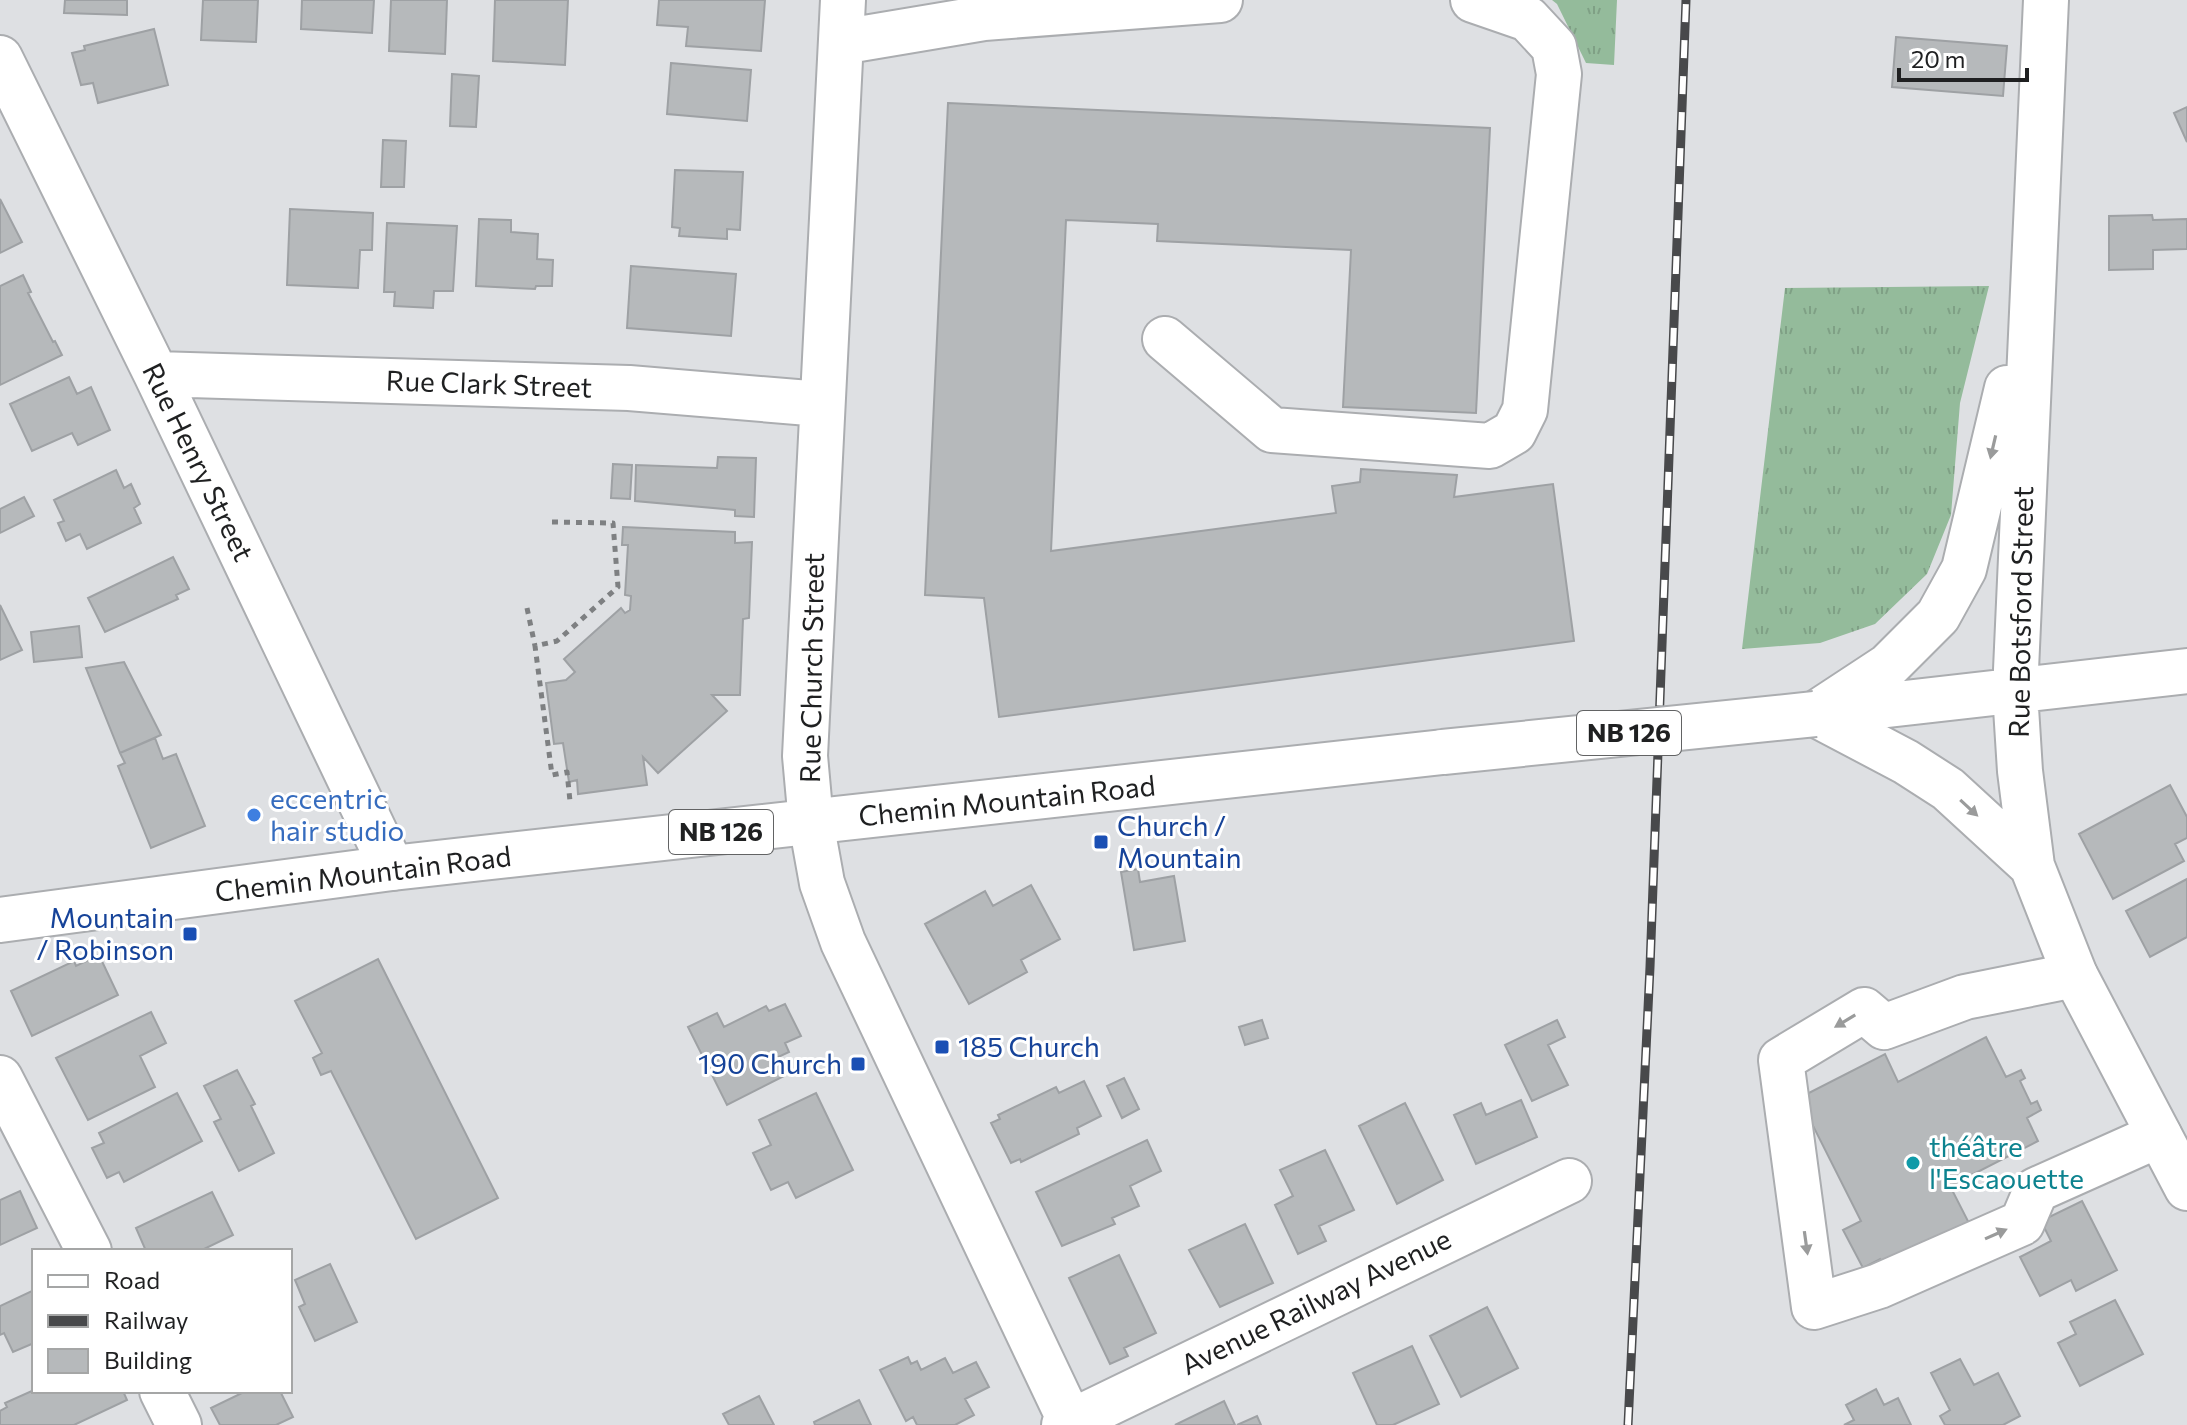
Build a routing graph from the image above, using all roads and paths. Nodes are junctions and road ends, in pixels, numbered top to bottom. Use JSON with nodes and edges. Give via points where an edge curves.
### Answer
{"nodes":[{"id":1,"x":1216,"y":0,"type":"edge"},
{"id":2,"x":1473,"y":0,"type":"edge"},
{"id":3,"x":2046,"y":0,"type":"edge"},
{"id":4,"x":842,"y":21,"type":"edge"},
{"id":5,"x":0,"y":58,"type":"edge"},
{"id":6,"x":2031,"y":289,"type":"junction"},
{"id":7,"x":1165,"y":339,"type":"dead end"},
{"id":8,"x":156,"y":374,"type":"junction"},
{"id":9,"x":821,"y":404,"type":"junction"},
{"id":10,"x":552,"y":522,"type":"dead end"},
{"id":11,"x":527,"y":608,"type":"dead end"},
{"id":12,"x":535,"y":646,"type":"junction"},
{"id":13,"x":2187,"y":671,"type":"edge"},
{"id":14,"x":2015,"y":692,"type":"junction"},
{"id":15,"x":1815,"y":714,"type":"junction"},
{"id":16,"x":570,"y":801,"type":"dead end"},
{"id":17,"x":811,"y":822,"type":"junction"},
{"id":18,"x":2032,"y":866,"type":"junction"},
{"id":19,"x":392,"y":868,"type":"junction"},
{"id":20,"x":0,"y":920,"type":"edge"},
{"id":21,"x":2075,"y":975,"type":"junction"},
{"id":22,"x":0,"y":1078,"type":"edge"},
{"id":23,"x":2159,"y":1135,"type":"junction"},
{"id":24,"x":1569,"y":1181,"type":"dead end"},
{"id":25,"x":2187,"y":1188,"type":"edge"},
{"id":26,"x":88,"y":1249,"type":"edge"},
{"id":27,"x":163,"y":1393,"type":"edge"},
{"id":28,"x":1069,"y":1424,"type":"edge"},
{"id":29,"x":179,"y":1425,"type":"edge"}],
"edges":[{"from":1,"to":4,"type":"main road","via":[[984,18]]},
{"from":2,"to":7,"type":"main road","via":[[1528,19],[1554,47],[1559,74],[1525,410],[1514,432],[1490,446],[1272,430]]},
{"from":3,"to":6,"type":"main road","name":"Rue Botsford Street"},
{"from":4,"to":9,"type":"main road","name":"Rue Church Street"},
{"from":5,"to":8,"type":"main road","name":"Rue Henry Street"},
{"from":6,"to":14,"type":"main road","name":"Rue Botsford Street"},
{"from":6,"to":15,"type":"main road","one_way":true,"via":[[1964,569],[1922,634],[1888,666]]},
{"from":8,"to":9,"type":"main road","name":"Rue Clark Street","via":[[629,388]]},
{"from":8,"to":19,"type":"main road","name":"Rue Henry Street"},
{"from":9,"to":17,"type":"main road","name":"Rue Church Street","via":[[805,756]]},
{"from":10,"to":12,"type":"path","via":[[613,523],[618,587],[557,641]]},
{"from":11,"to":12,"type":"path"},
{"from":12,"to":16,"type":"path","via":[[552,775],[567,772]]},
{"from":13,"to":14,"type":"main road","number":"NB 126"},
{"from":14,"to":15,"type":"main road","name":"Chemin Mountain Road","number":"NB 126"},
{"from":14,"to":18,"type":"main road","name":"Rue Botsford Street"},
{"from":15,"to":17,"type":"main road","name":"Chemin Mountain Road","number":"NB 126","bridge":true},
{"from":15,"to":18,"type":"main road","one_way":true,"via":[[1948,789]]},
{"from":17,"to":19,"type":"main road","name":"Chemin Mountain Road","number":"NB 126"},
{"from":17,"to":28,"type":"main road","name":"Rue Church Street","via":[[822,883],[843,942]]},
{"from":18,"to":21,"type":"main road","name":"Rue Botsford Street"},
{"from":19,"to":20,"type":"main road","name":"Chemin Mountain Road","number":"NB 126"},
{"from":21,"to":23,"type":"main road","name":"Rue Botsford Street"},
{"from":21,"to":23,"type":"main road","one_way":true,"via":[[1965,997],[1884,1027],[1864,1010],[1781,1060],[1814,1307],[1879,1286],[2022,1223],[2036,1190]]},
{"from":22,"to":26,"type":"main road"},
{"from":23,"to":25,"type":"main road","name":"Rue Botsford Street"},
{"from":24,"to":28,"type":"main road","name":"Avenue Railway Avenue"},
{"from":27,"to":29,"type":"main road"}]}
